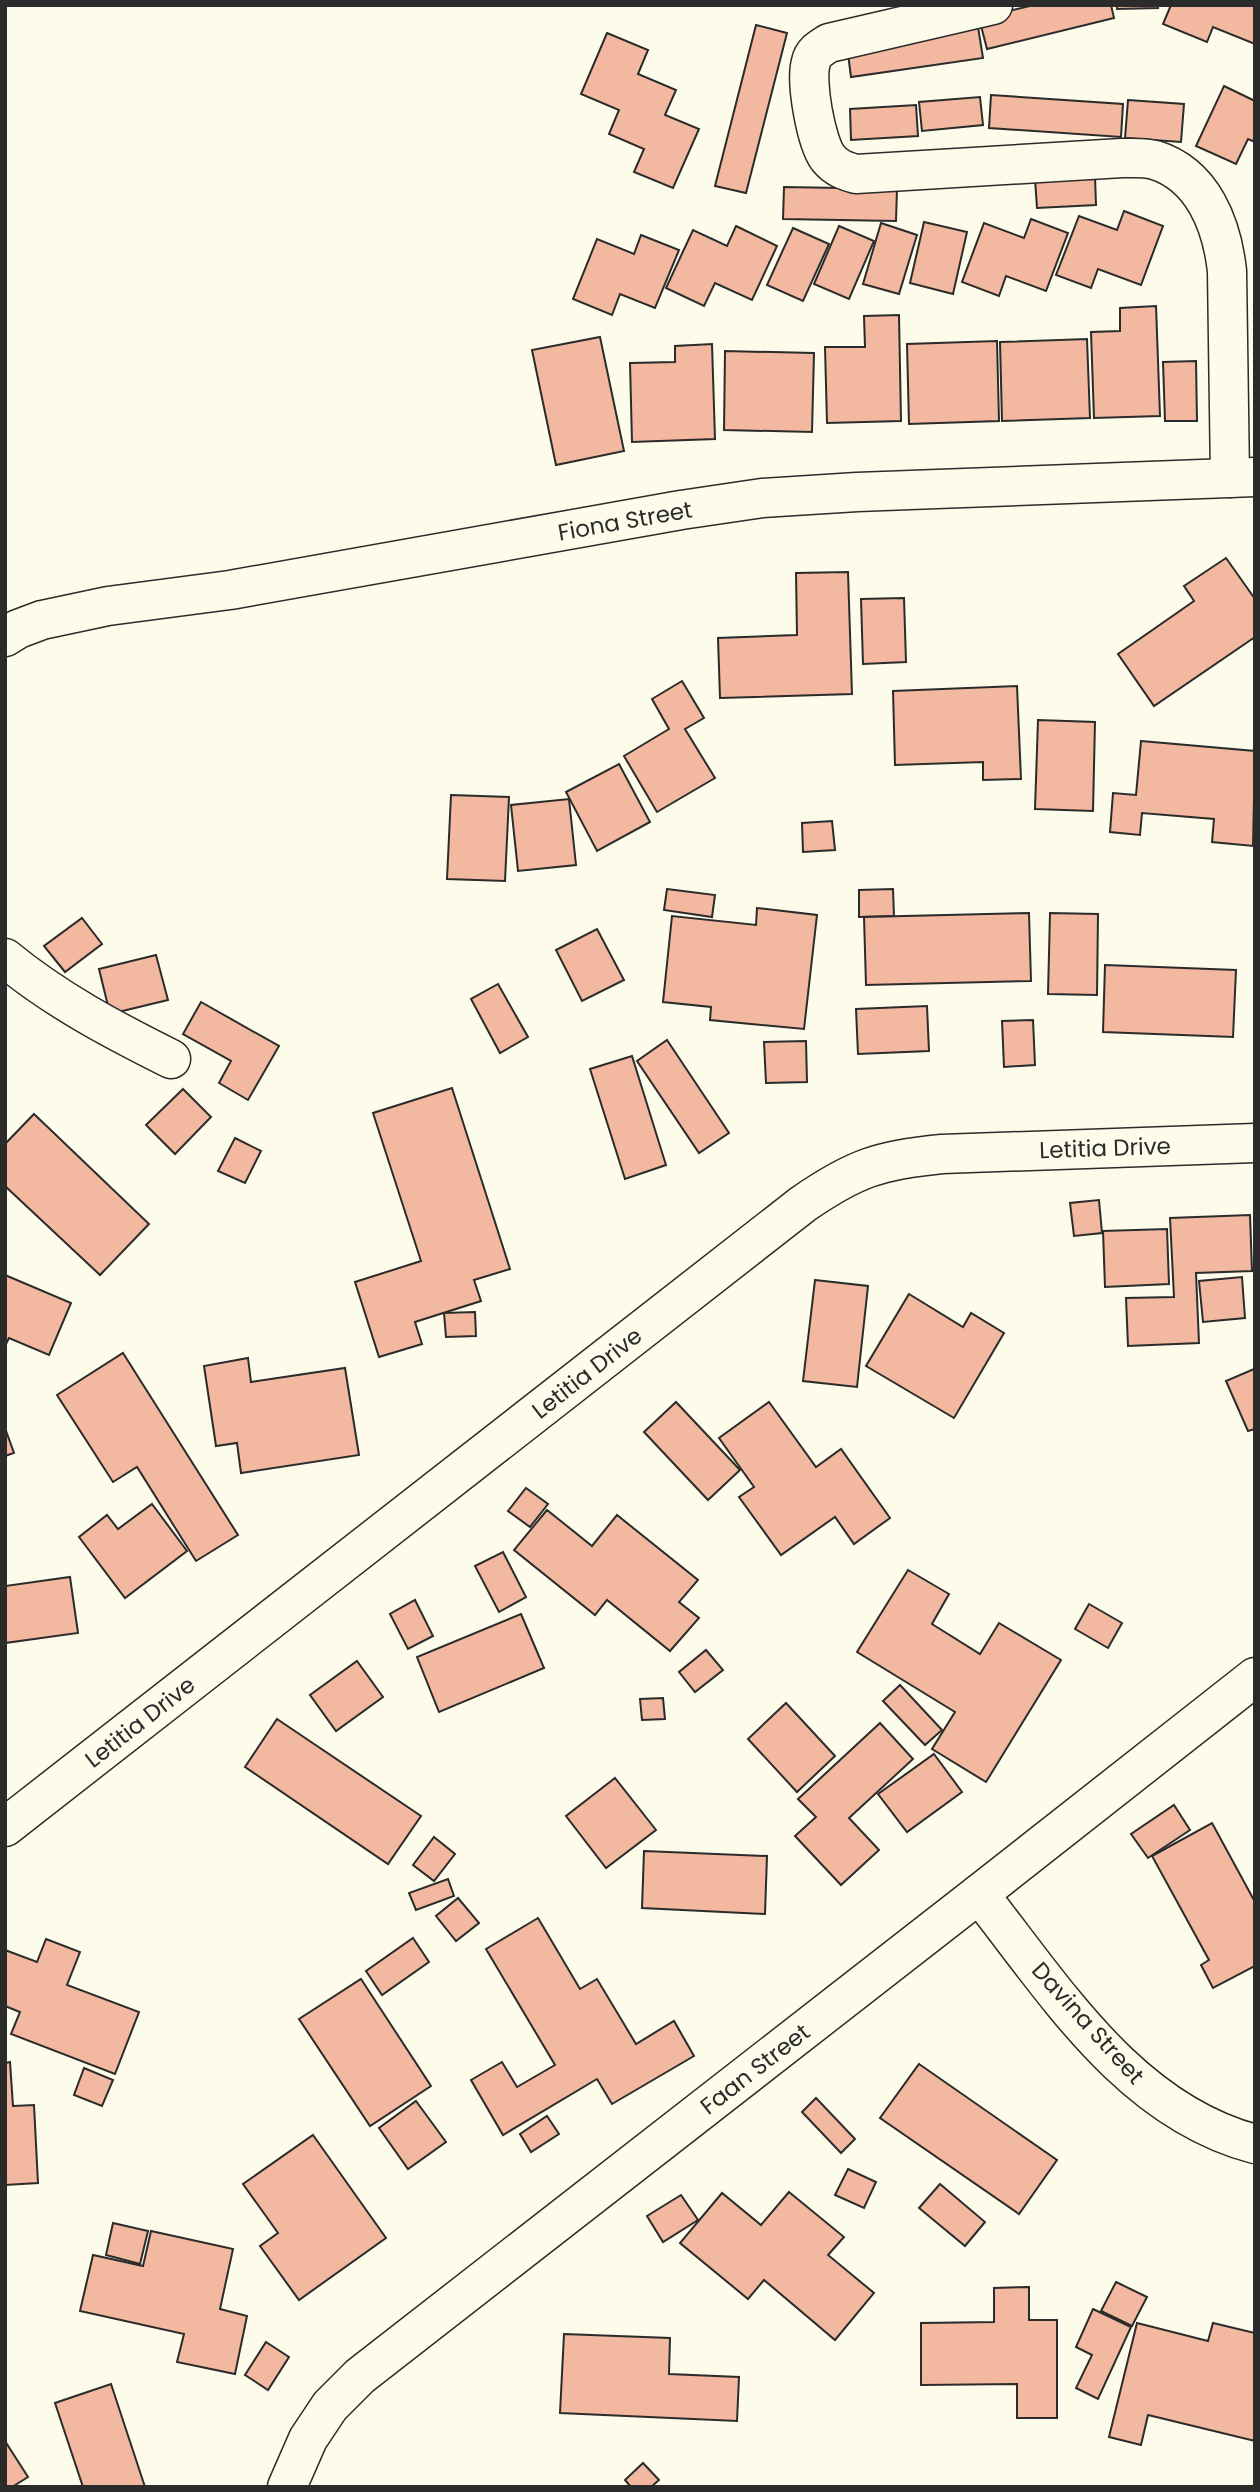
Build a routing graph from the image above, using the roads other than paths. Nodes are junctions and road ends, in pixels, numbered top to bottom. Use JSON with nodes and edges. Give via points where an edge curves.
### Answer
{"nodes":[{"id":1,"x":993,"y":5,"type":"edge"},
{"id":2,"x":1242,"y":478,"type":"edge"},
{"id":3,"x":5,"y":637,"type":"edge"},
{"id":4,"x":5,"y":958,"type":"edge"},
{"id":5,"x":171,"y":1059,"type":"dead end"},
{"id":6,"x":1255,"y":1143,"type":"edge"},
{"id":7,"x":1255,"y":1677,"type":"edge"},
{"id":8,"x":5,"y":1827,"type":"edge"},
{"id":9,"x":979,"y":1894,"type":"junction"},
{"id":10,"x":1255,"y":2144,"type":"edge"},
{"id":11,"x":287,"y":2487,"type":"edge"}],
"edges":[{"from":1,"to":2,"type":"street","via":[[818,49],[809,76],[819,140],[828,158],[841,170],[856,174],[1152,159],[1190,180],[1215,220],[1224,245]]},
{"from":2,"to":3,"type":"street","name":"Fiona Street","via":[[762,498],[243,588],[108,606],[43,620]]},
{"from":4,"to":5,"type":"street","via":[[96,1022]]},
{"from":6,"to":8,"type":"street","name":"Letitia Drive","via":[[942,1154],[900,1158],[836,1181]]},
{"from":7,"to":9,"type":"street","name":"Faan Street"},
{"from":9,"to":10,"type":"street","name":"Davina Street","via":[[1079,2020],[1122,2066],[1153,2094],[1196,2122]]},
{"from":9,"to":11,"type":"street","name":"Faan Street","via":[[360,2376],[330,2406],[308,2439]]}]}
